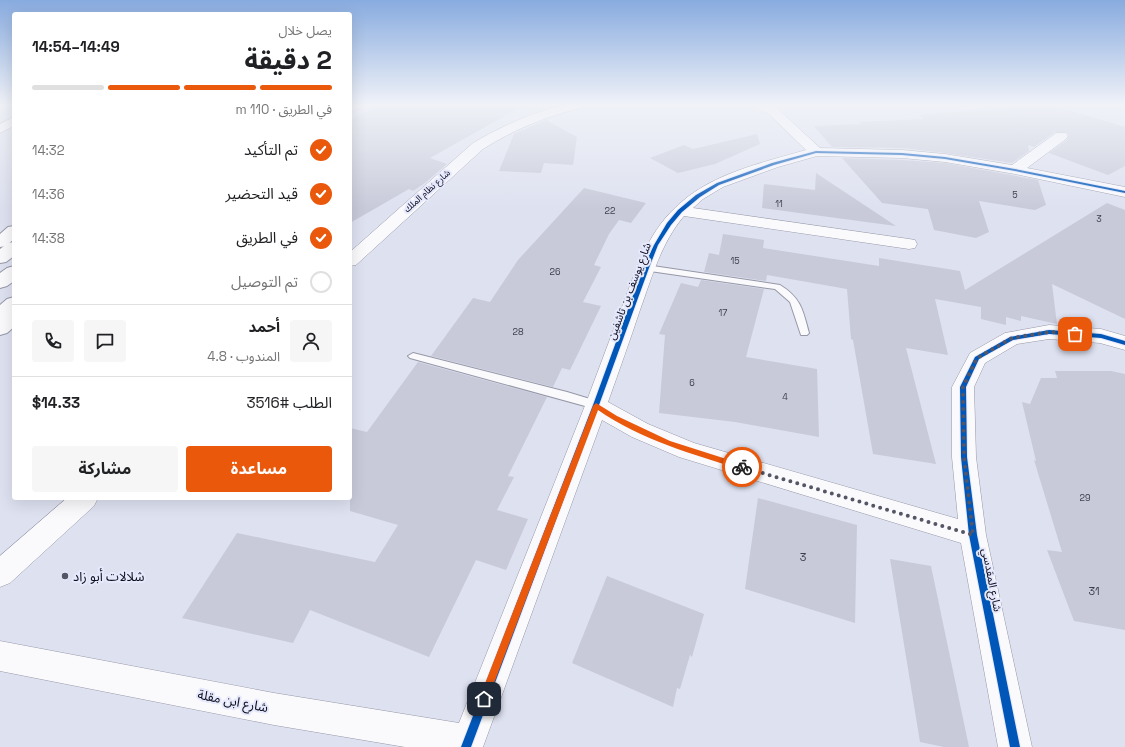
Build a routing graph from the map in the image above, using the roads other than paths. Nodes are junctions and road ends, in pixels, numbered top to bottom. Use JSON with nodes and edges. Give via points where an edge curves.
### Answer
{"nodes":[{"id":1,"x":489,"y":140,"type":"edge"},
{"id":2,"x":804,"y":140,"type":"edge"},
{"id":3,"x":1056,"y":140,"type":"edge"},
{"id":4,"x":816,"y":152,"type":"junction"},
{"id":5,"x":1015,"y":170,"type":"junction"},
{"id":6,"x":1125,"y":192,"type":"edge"},
{"id":7,"x":680,"y":211,"type":"junction"},
{"id":8,"x":12,"y":233,"type":"edge"},
{"id":9,"x":0,"y":242,"type":"edge"},
{"id":10,"x":909,"y":244,"type":"dead end"},
{"id":11,"x":12,"y":249,"type":"edge"},
{"id":12,"x":0,"y":258,"type":"edge"},
{"id":13,"x":352,"y":258,"type":"edge"},
{"id":14,"x":646,"y":268,"type":"junction"},
{"id":15,"x":12,"y":273,"type":"edge"},
{"id":16,"x":0,"y":282,"type":"edge"},
{"id":17,"x":12,"y":306,"type":"edge"},
{"id":18,"x":0,"y":316,"type":"edge"},
{"id":19,"x":12,"y":319,"type":"edge"},
{"id":20,"x":0,"y":328,"type":"edge"},
{"id":21,"x":804,"y":333,"type":"dead end"},
{"id":22,"x":1125,"y":343,"type":"edge"},
{"id":23,"x":413,"y":356,"type":"dead end"},
{"id":24,"x":596,"y":406,"type":"junction"},
{"id":25,"x":83,"y":500,"type":"edge"},
{"id":26,"x":973,"y":535,"type":"junction"},
{"id":27,"x":0,"y":574,"type":"edge"},
{"id":28,"x":2,"y":658,"type":"edge"},
{"id":29,"x":467,"y":744,"type":"edge"},
{"id":30,"x":1014,"y":747,"type":"edge"}],
"edges":[{"from":1,"to":13,"type":"street","name":"شارع نظام الملك","via":[[478,146]]},
{"from":2,"to":4,"type":"street"},
{"from":3,"to":5,"type":"street"},
{"from":4,"to":5,"type":"street","name":"شارع يوسف بن تاشفين","via":[[902,154],[945,158]]},
{"from":4,"to":7,"type":"street","name":"شارع يوسف بن تاشفين","via":[[718,184]]},
{"from":5,"to":6,"type":"street","name":"شارع يوسف بن تاشفين"},
{"from":7,"to":10,"type":"street"},
{"from":7,"to":14,"type":"street","name":"شارع يوسف بن تاشفين","via":[[656,245]]},
{"from":8,"to":9,"type":"main road"},
{"from":11,"to":12,"type":"main road"},
{"from":14,"to":21,"type":"lane","via":[[777,287],[788,293],[795,302]]},
{"from":14,"to":24,"type":"street","name":"شارع يوسف بن تاشفين"},
{"from":15,"to":16,"type":"main road"},
{"from":17,"to":18,"type":"main road"},
{"from":19,"to":20,"type":"main road"},
{"from":22,"to":26,"type":"street","name":"شارع المقدسي","via":[[1101,336],[1049,332],[1012,338],[977,358],[963,387],[964,457]]},
{"from":23,"to":24,"type":"lane","via":[[567,396]]},
{"from":24,"to":26,"type":"street","via":[[667,443]]},
{"from":24,"to":29,"type":"street","name":"شارع يوسف بن تاشفين"},
{"from":25,"to":27,"type":"street"},
{"from":26,"to":30,"type":"street","name":"شارع المقدسي"},
{"from":28,"to":29,"type":"street","name":"شارع ابن مقلة"}]}
